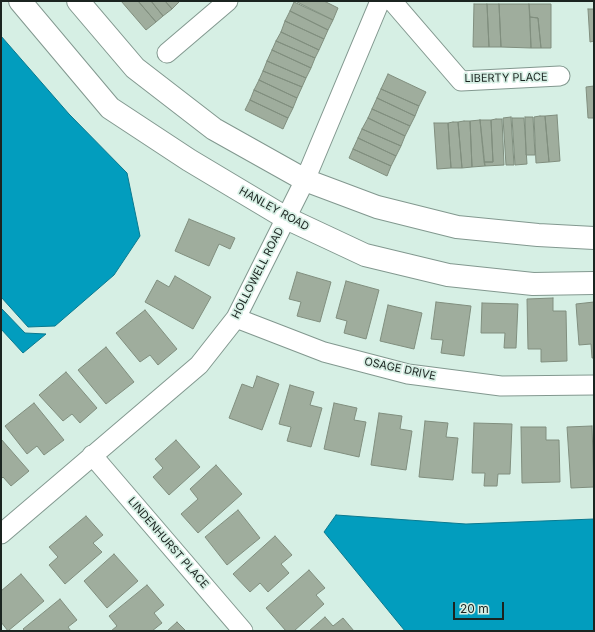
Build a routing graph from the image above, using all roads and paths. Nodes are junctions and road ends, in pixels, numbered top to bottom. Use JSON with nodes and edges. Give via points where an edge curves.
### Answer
{"nodes":[{"id":1,"x":20,"y":1,"type":"edge"},
{"id":2,"x":78,"y":1,"type":"edge"},
{"id":3,"x":228,"y":1,"type":"edge"},
{"id":4,"x":380,"y":1,"type":"edge"},
{"id":5,"x":392,"y":1,"type":"edge"},
{"id":6,"x":167,"y":53,"type":"dead end"},
{"id":7,"x":560,"y":76,"type":"dead end"},
{"id":8,"x":305,"y":180,"type":"junction"},
{"id":9,"x":286,"y":218,"type":"junction"},
{"id":10,"x":594,"y":238,"type":"edge"},
{"id":11,"x":594,"y":283,"type":"edge"},
{"id":12,"x":236,"y":318,"type":"junction"},
{"id":13,"x":594,"y":385,"type":"edge"},
{"id":14,"x":92,"y":455,"type":"junction"},
{"id":15,"x":1,"y":534,"type":"edge"},
{"id":16,"x":243,"y":631,"type":"edge"}],
"edges":[{"from":1,"to":9,"type":"main road","name":"HANLEY ROAD","via":[[110,108],[189,160]]},
{"from":2,"to":8,"type":"main road","via":[[135,68],[214,129]]},
{"from":3,"to":6,"type":"street"},
{"from":4,"to":8,"type":"street","name":"HOLLOWELL ROAD"},
{"from":5,"to":7,"type":"street","name":"LIBERTY PLACE","via":[[461,80]]},
{"from":8,"to":9,"type":"street","name":"HOLLOWELL ROAD"},
{"from":8,"to":10,"type":"main road","via":[[377,207],[457,226]]},
{"from":9,"to":11,"type":"main road","name":"HANLEY ROAD","via":[[365,255],[448,275],[533,284]]},
{"from":9,"to":12,"type":"street","name":"HOLLOWELL ROAD"},
{"from":12,"to":13,"type":"street","name":"OSAGE DRIVE","via":[[324,352],[408,374],[501,386]]},
{"from":12,"to":14,"type":"street","name":"HOLLOWELL ROAD","via":[[199,365]]},
{"from":14,"to":15,"type":"street","name":"HOLLOWELL ROAD"},
{"from":14,"to":16,"type":"street","name":"LINDENHURST PLACE"}]}
